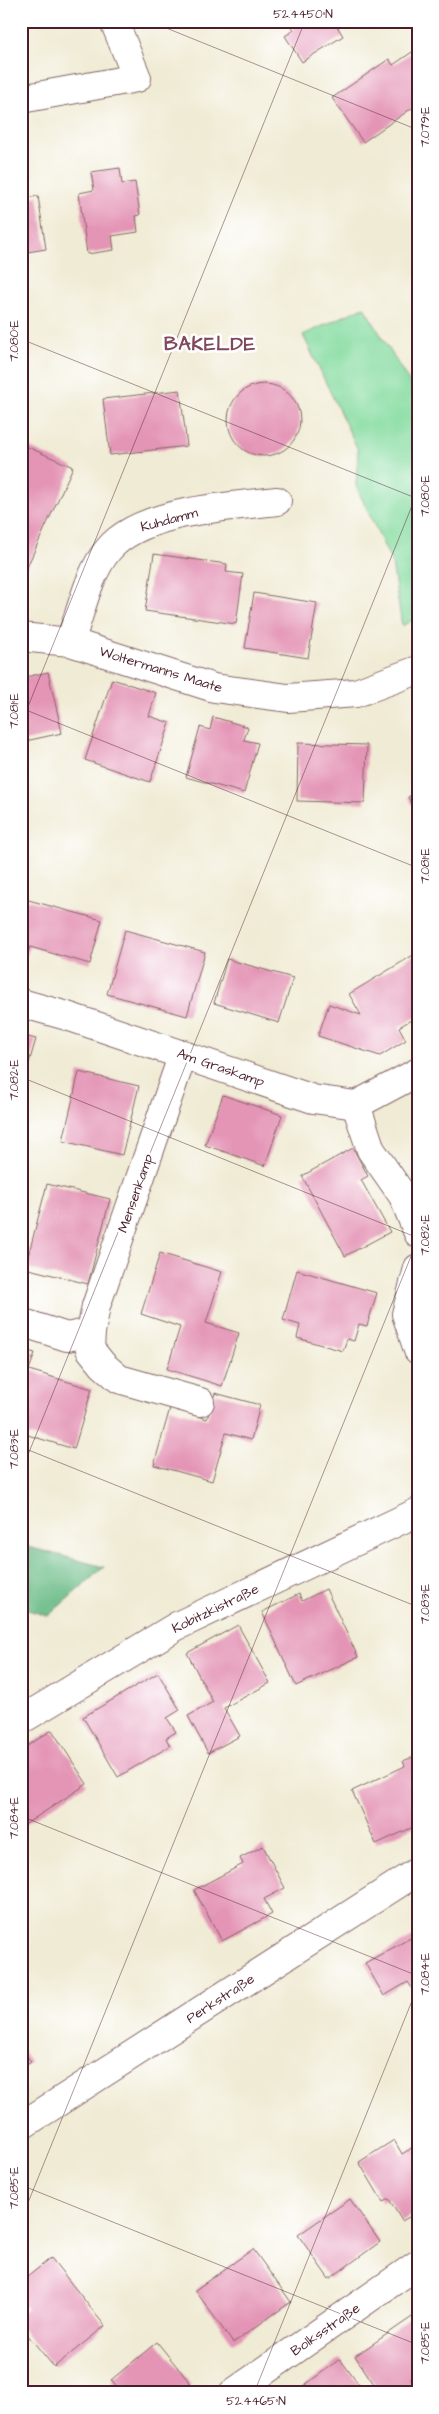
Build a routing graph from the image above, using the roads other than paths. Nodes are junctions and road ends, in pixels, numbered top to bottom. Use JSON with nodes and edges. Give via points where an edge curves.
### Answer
{"nodes":[{"id":1,"x":114,"y":21,"type":"edge"},
{"id":2,"x":21,"y":99,"type":"edge"},
{"id":3,"x":277,"y":500,"type":"dead end"},
{"id":4,"x":21,"y":637,"type":"edge"},
{"id":5,"x":70,"y":642,"type":"junction"},
{"id":6,"x":418,"y":670,"type":"edge"},
{"id":7,"x":21,"y":1002,"type":"edge"},
{"id":8,"x":183,"y":1054,"type":"junction"},
{"id":9,"x":418,"y":1072,"type":"edge"},
{"id":10,"x":356,"y":1105,"type":"junction"},
{"id":11,"x":418,"y":1233,"type":"edge"},
{"id":12,"x":418,"y":1268,"type":"edge"},
{"id":13,"x":21,"y":1322,"type":"edge"},
{"id":14,"x":91,"y":1332,"type":"junction"},
{"id":15,"x":418,"y":1350,"type":"edge"},
{"id":16,"x":200,"y":1402,"type":"dead end"},
{"id":17,"x":418,"y":1512,"type":"edge"},
{"id":18,"x":21,"y":1720,"type":"edge"},
{"id":19,"x":418,"y":1870,"type":"edge"},
{"id":20,"x":21,"y":2126,"type":"edge"},
{"id":21,"x":418,"y":2264,"type":"edge"},
{"id":22,"x":233,"y":2393,"type":"edge"}],
"edges":[{"from":1,"to":2,"type":"street","via":[[137,78]]},
{"from":3,"to":5,"type":"street","name":"Kuhdamm","via":[[206,510],[149,522],[129,531],[108,550],[94,574]]},
{"from":4,"to":5,"type":"street","name":"Woltermanns Maate"},
{"from":5,"to":6,"type":"street","name":"Woltermanns Maate","via":[[214,688],[288,698],[356,693]]},
{"from":7,"to":8,"type":"street","name":"Am Graskamp"},
{"from":8,"to":10,"type":"street","name":"Am Graskamp","via":[[314,1099]]},
{"from":8,"to":14,"type":"street","name":"Mensenkamp","via":[[99,1297]]},
{"from":9,"to":10,"type":"street"},
{"from":10,"to":11,"type":"street","via":[[371,1150],[403,1196]]},
{"from":12,"to":15,"type":"street","via":[[406,1314]]},
{"from":13,"to":14,"type":"street","via":[[67,1337]]},
{"from":14,"to":16,"type":"street","name":"Mensenkamp","via":[[90,1349],[119,1379]]},
{"from":17,"to":18,"type":"street","name":"Kobitzkistraße","via":[[176,1626]]},
{"from":19,"to":20,"type":"street","name":"Perkstraße"},
{"from":21,"to":22,"type":"street","name":"Bolksstraße"}]}
